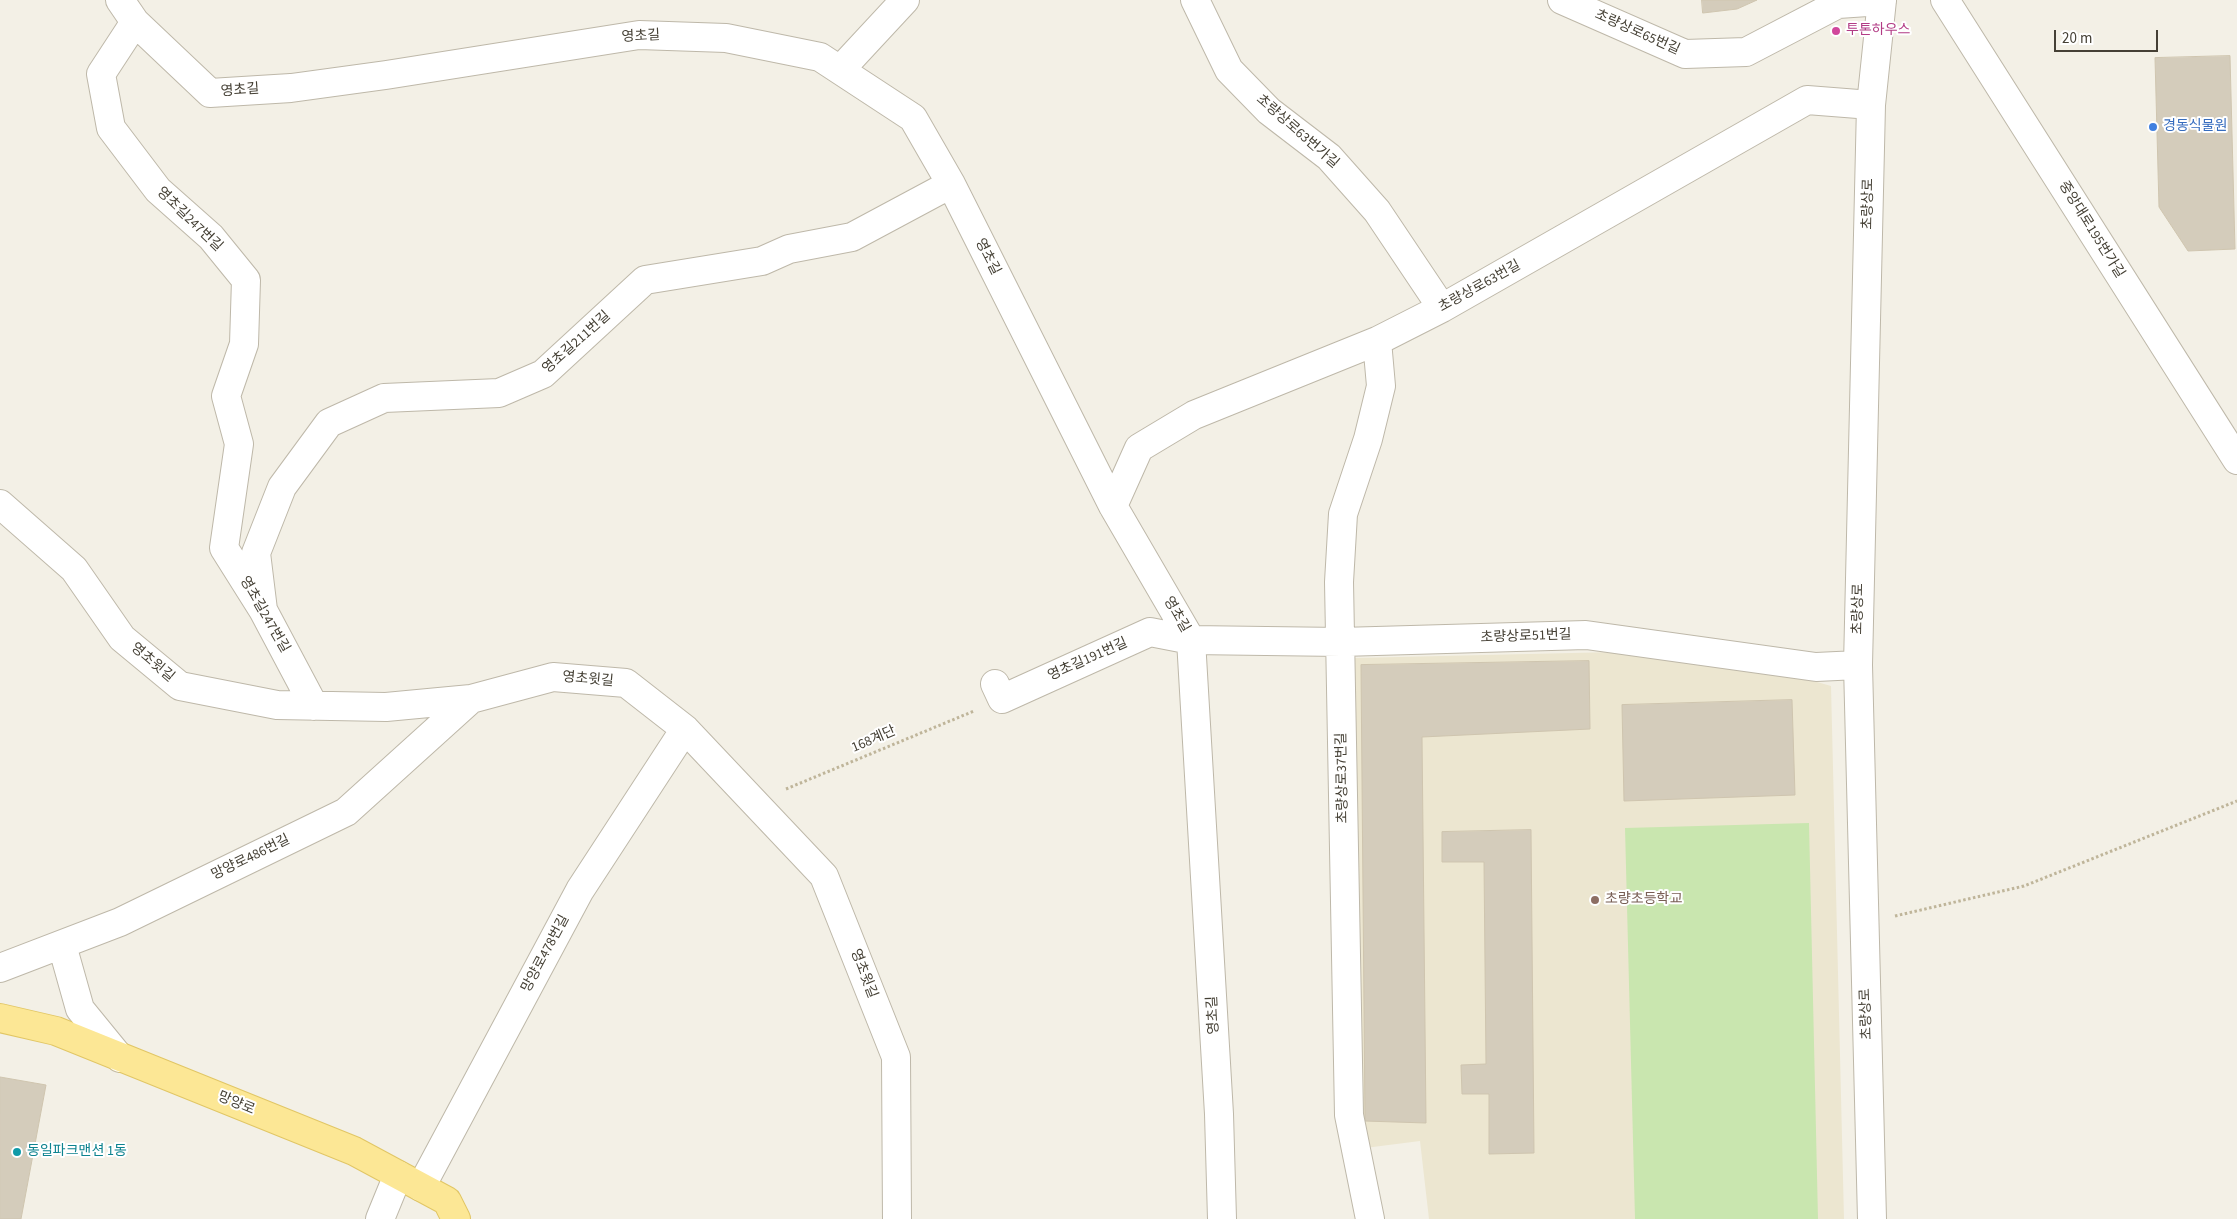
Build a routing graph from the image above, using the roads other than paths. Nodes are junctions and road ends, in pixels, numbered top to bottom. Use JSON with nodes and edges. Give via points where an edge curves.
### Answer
{"nodes":[{"id":1,"x":120,"y":0,"type":"edge"},
{"id":2,"x":905,"y":0,"type":"edge"},
{"id":3,"x":1195,"y":0,"type":"edge"},
{"id":4,"x":1562,"y":0,"type":"edge"},
{"id":5,"x":1882,"y":0,"type":"edge"},
{"id":6,"x":1945,"y":0,"type":"edge"},
{"id":7,"x":135,"y":22,"type":"junction"},
{"id":8,"x":840,"y":70,"type":"junction"},
{"id":9,"x":1871,"y":105,"type":"junction"},
{"id":10,"x":951,"y":184,"type":"junction"},
{"id":11,"x":1442,"y":308,"type":"junction"},
{"id":12,"x":1377,"y":341,"type":"junction"},
{"id":13,"x":2237,"y":460,"type":"edge"},
{"id":14,"x":0,"y":504,"type":"edge"},
{"id":15,"x":1113,"y":506,"type":"junction"},
{"id":16,"x":264,"y":610,"type":"junction"},
{"id":17,"x":1191,"y":640,"type":"junction"},
{"id":18,"x":1342,"y":642,"type":"junction"},
{"id":19,"x":1858,"y":665,"type":"junction"},
{"id":20,"x":998,"y":692,"type":"road end"},
{"id":21,"x":471,"y":699,"type":"junction"},
{"id":22,"x":314,"y":706,"type":"junction"},
{"id":23,"x":685,"y":729,"type":"junction"},
{"id":24,"x":62,"y":945,"type":"junction"},
{"id":25,"x":0,"y":968,"type":"edge"},
{"id":26,"x":0,"y":1018,"type":"edge"},
{"id":27,"x":120,"y":1058,"type":"junction"},
{"id":28,"x":398,"y":1175,"type":"junction"},
{"id":29,"x":421,"y":1187,"type":"junction"},
{"id":30,"x":380,"y":1219,"type":"edge"},
{"id":31,"x":456,"y":1219,"type":"edge"},
{"id":32,"x":897,"y":1219,"type":"edge"},
{"id":33,"x":1222,"y":1219,"type":"edge"},
{"id":34,"x":1370,"y":1219,"type":"edge"},
{"id":35,"x":1872,"y":1219,"type":"edge"}],
"edges":[{"from":1,"to":7,"type":"street","name":"영초길"},
{"from":2,"to":8,"type":"street"},
{"from":3,"to":11,"type":"street","name":"초량상로63번가길","via":[[1229,70],[1269,111],[1330,157],[1377,211]]},
{"from":4,"to":5,"type":"street","name":"초량상로65번길","via":[[1685,54],[1746,52],[1838,4]]},
{"from":5,"to":9,"type":"street","name":"초량상로"},
{"from":6,"to":13,"type":"street","name":"중앙대로195번가길"},
{"from":7,"to":8,"type":"street","name":"영초길","via":[[210,93],[291,88],[639,35],[726,38],[820,56]]},
{"from":7,"to":16,"type":"street","name":"영초길247번길","via":[[101,74],[111,128],[158,190],[211,237],[246,280],[244,344],[226,396],[239,444],[224,548]]},
{"from":8,"to":10,"type":"street","name":"영초길","via":[[912,118]]},
{"from":9,"to":11,"type":"street","name":"초량상로63번길","via":[[1807,100]]},
{"from":9,"to":19,"type":"street","name":"초량상로"},
{"from":10,"to":15,"type":"street","name":"영초길"},
{"from":10,"to":16,"type":"street","name":"영초길211번길","via":[[852,237],[789,249],[762,261],[646,280],[543,374],[499,393],[384,398],[330,424],[282,487],[256,554]]},
{"from":11,"to":12,"type":"street","name":"초량상로63번길"},
{"from":12,"to":15,"type":"street","name":"초량상로63번길","via":[[1194,415],[1139,448]]},
{"from":12,"to":18,"type":"street","name":"초량상로37번길","via":[[1382,386],[1343,514],[1339,582]]},
{"from":14,"to":22,"type":"street","name":"영초윗길","via":[[74,569],[122,638],[180,686],[277,705]]},
{"from":15,"to":17,"type":"street","name":"영초길"},
{"from":16,"to":22,"type":"street","name":"영초길247번길"},
{"from":17,"to":18,"type":"street","name":"초량상로51번길"},
{"from":17,"to":20,"type":"street","name":"영초길191번길","via":[[1150,632]]},
{"from":17,"to":33,"type":"street","name":"영초길","via":[[1219,1104]]},
{"from":18,"to":19,"type":"street","name":"초량상로51번길","via":[[1586,635],[1816,667]]},
{"from":18,"to":34,"type":"street","name":"초량상로37번길","via":[[1348,1115]]},
{"from":19,"to":35,"type":"street","name":"초량상로"},
{"from":21,"to":22,"type":"street","name":"영초윗길","via":[[386,707]]},
{"from":21,"to":23,"type":"street","name":"영초윗길","via":[[553,677],[626,684]]},
{"from":21,"to":24,"type":"street","name":"망양로486번길","via":[[346,812],[120,922]]},
{"from":23,"to":29,"type":"street","name":"망양로478번길","via":[[580,890]]},
{"from":23,"to":32,"type":"street","name":"영초윗길","via":[[824,876],[896,1057]]},
{"from":24,"to":25,"type":"street","name":"망양로486번길"},
{"from":24,"to":27,"type":"street","via":[[80,1008]]},
{"from":26,"to":27,"type":"main road","name":"망양로","via":[[56,1031]]},
{"from":27,"to":28,"type":"main road","name":"망양로","via":[[354,1151]]},
{"from":28,"to":29,"type":"main road","name":"망양로"},
{"from":28,"to":30,"type":"street"},
{"from":29,"to":31,"type":"main road","name":"망양로","via":[[447,1201]]}]}
